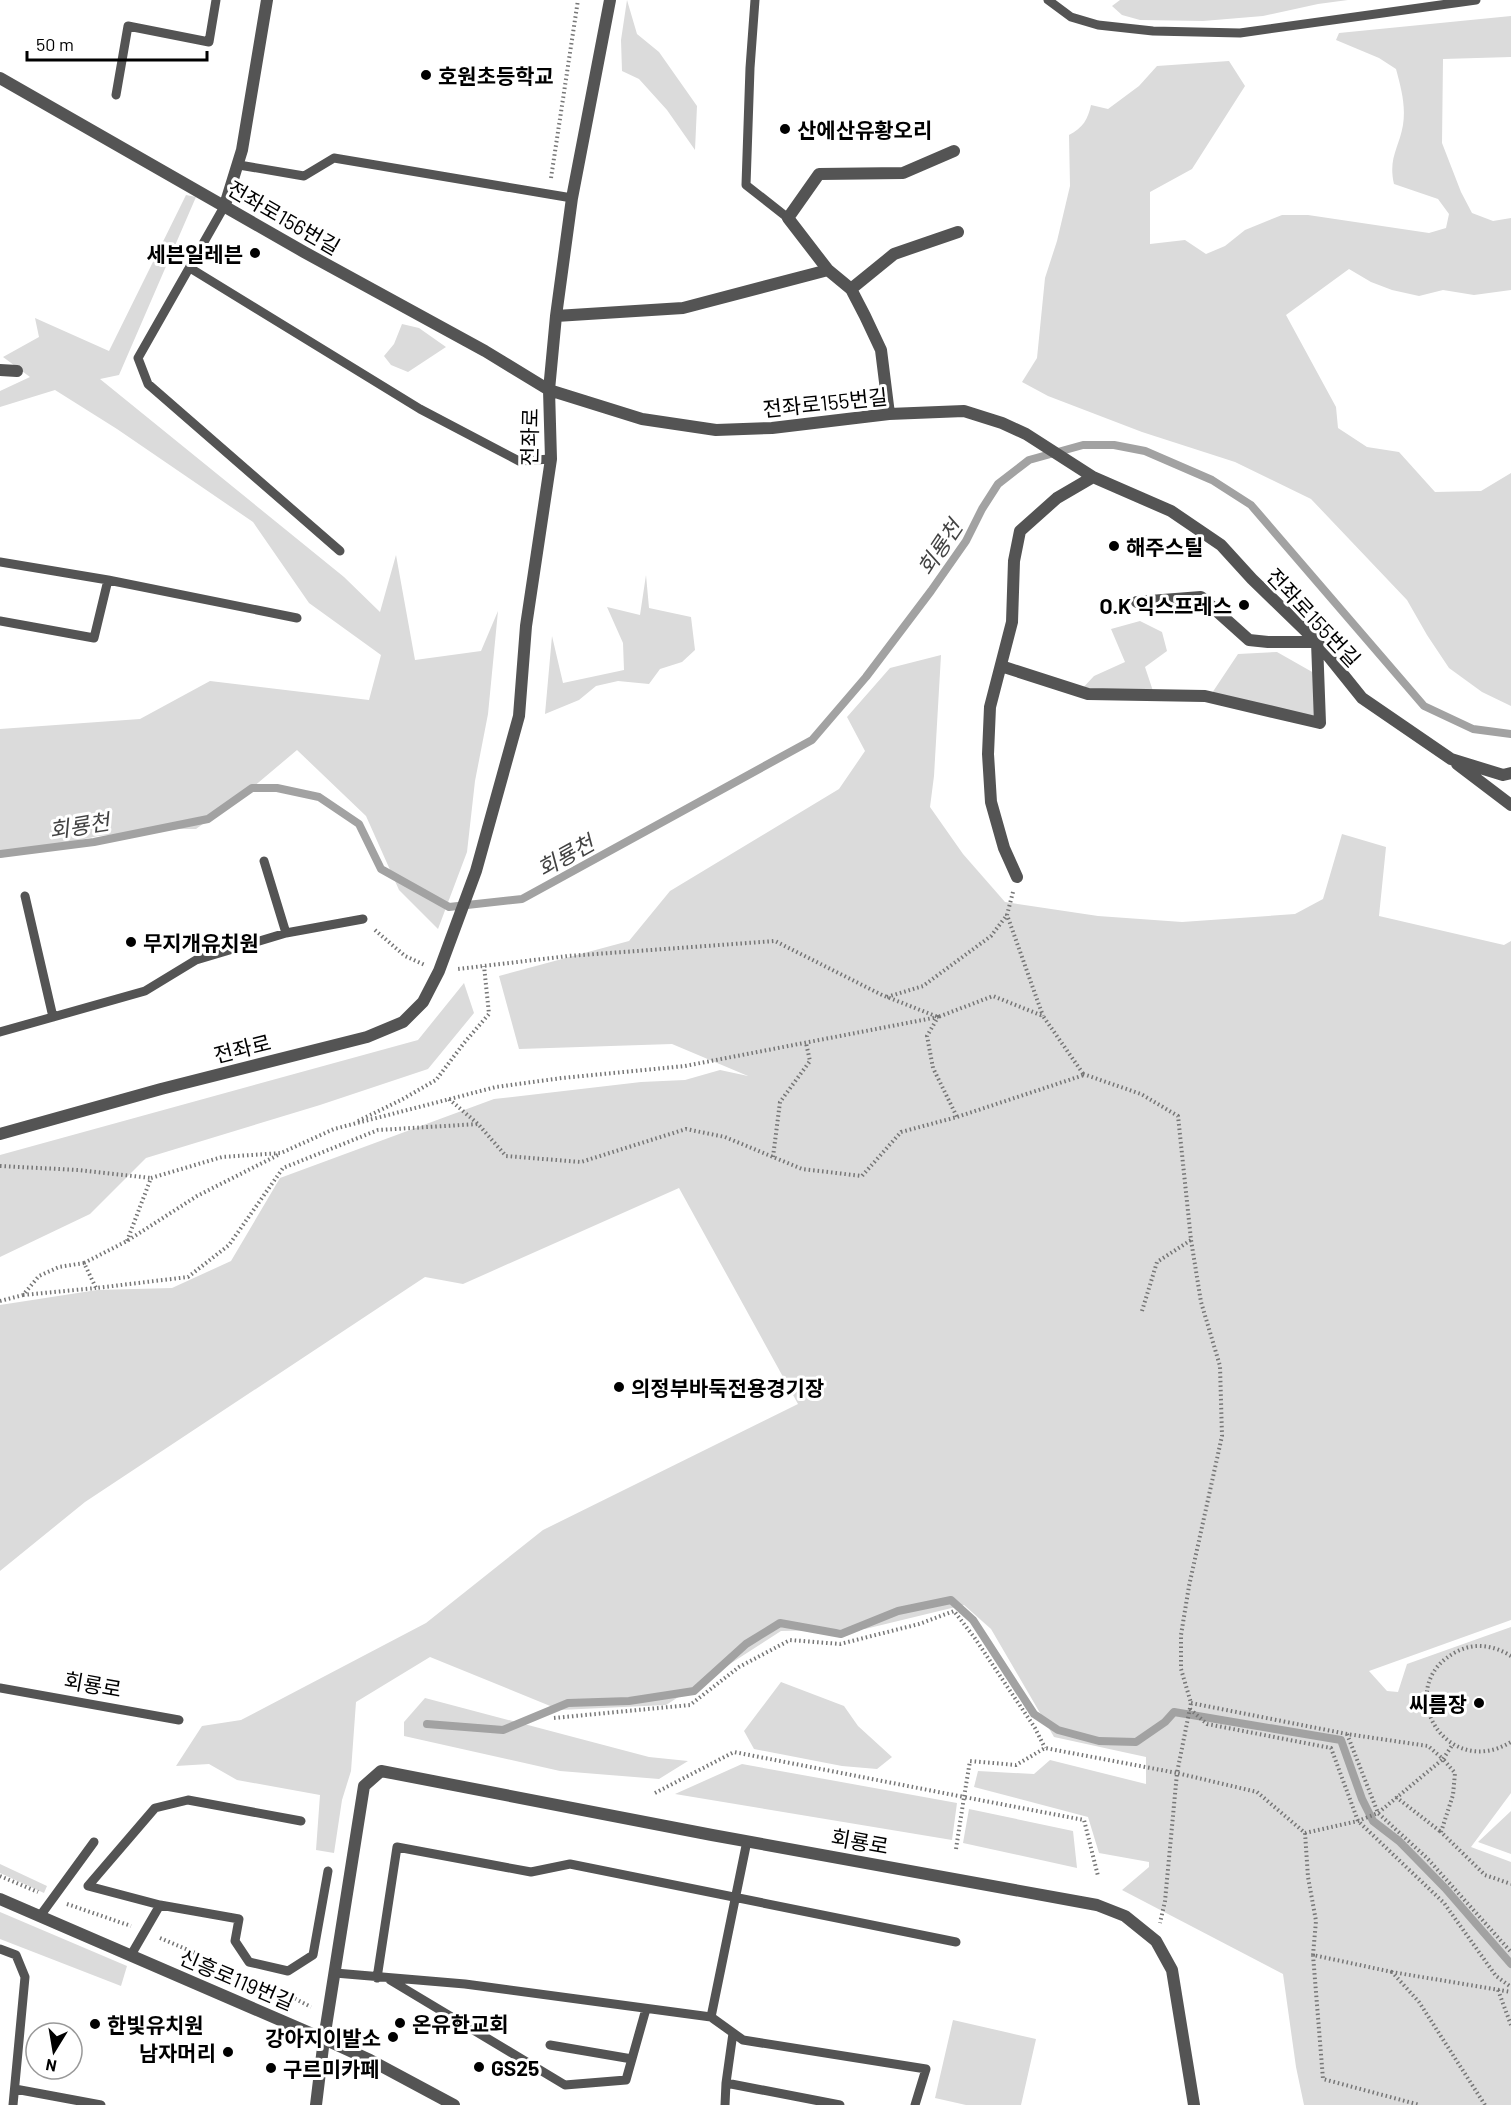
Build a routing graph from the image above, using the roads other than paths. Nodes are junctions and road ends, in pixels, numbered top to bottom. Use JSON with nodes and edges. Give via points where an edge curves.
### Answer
{"nodes":[{"id":1,"x":216,"y":0,"type":"edge"},
{"id":2,"x":267,"y":0,"type":"edge"},
{"id":3,"x":610,"y":0,"type":"edge"},
{"id":4,"x":755,"y":0,"type":"edge"},
{"id":5,"x":1048,"y":0,"type":"edge"},
{"id":6,"x":1476,"y":0,"type":"edge"},
{"id":7,"x":0,"y":78,"type":"edge"},
{"id":8,"x":116,"y":95,"type":"dead end"},
{"id":9,"x":954,"y":151,"type":"dead end"},
{"id":10,"x":239,"y":165,"type":"junction"},
{"id":11,"x":572,"y":198,"type":"junction"},
{"id":12,"x":225,"y":206,"type":"junction"},
{"id":13,"x":788,"y":218,"type":"junction"},
{"id":14,"x":958,"y":232,"type":"dead end"},
{"id":15,"x":190,"y":268,"type":"junction"},
{"id":16,"x":828,"y":270,"type":"junction"},
{"id":17,"x":851,"y":289,"type":"junction"},
{"id":18,"x":556,"y":316,"type":"junction"},
{"id":19,"x":0,"y":370,"type":"edge"},
{"id":20,"x":17,"y":371,"type":"dead end"},
{"id":21,"x":549,"y":390,"type":"junction"},
{"id":22,"x":889,"y":414,"type":"junction"},
{"id":23,"x":551,"y":459,"type":"junction"},
{"id":24,"x":1093,"y":477,"type":"junction"},
{"id":25,"x":340,"y":551,"type":"dead end"},
{"id":26,"x":0,"y":562,"type":"edge"},
{"id":27,"x":108,"y":580,"type":"junction"},
{"id":28,"x":1137,"y":602,"type":"dead end"},
{"id":29,"x":297,"y":618,"type":"dead end"},
{"id":30,"x":0,"y":621,"type":"edge"},
{"id":31,"x":1317,"y":642,"type":"junction"},
{"id":32,"x":1001,"y":666,"type":"junction"},
{"id":33,"x":1451,"y":759,"type":"junction"},
{"id":34,"x":1511,"y":773,"type":"edge"},
{"id":35,"x":1511,"y":805,"type":"edge"},
{"id":36,"x":264,"y":861,"type":"dead end"},
{"id":37,"x":1017,"y":877,"type":"road end"},
{"id":38,"x":25,"y":896,"type":"dead end"},
{"id":39,"x":363,"y":919,"type":"road end"},
{"id":40,"x":286,"y":933,"type":"junction"},
{"id":41,"x":53,"y":1017,"type":"junction"},
{"id":42,"x":0,"y":1032,"type":"edge"},
{"id":43,"x":0,"y":1134,"type":"edge"},
{"id":44,"x":0,"y":1688,"type":"edge"},
{"id":45,"x":179,"y":1720,"type":"dead end"},
{"id":46,"x":301,"y":1821,"type":"dead end"},
{"id":47,"x":747,"y":1841,"type":"junction"},
{"id":48,"x":94,"y":1842,"type":"dead end"},
{"id":49,"x":328,"y":1871,"type":"dead end"},
{"id":50,"x":735,"y":1898,"type":"junction"},
{"id":51,"x":0,"y":1899,"type":"edge"},
{"id":52,"x":160,"y":1905,"type":"junction"},
{"id":53,"x":40,"y":1916,"type":"junction"},
{"id":54,"x":956,"y":1942,"type":"dead end"},
{"id":55,"x":0,"y":1949,"type":"edge"},
{"id":56,"x":131,"y":1955,"type":"junction"},
{"id":57,"x":335,"y":1973,"type":"junction"},
{"id":58,"x":377,"y":1978,"type":"junction"},
{"id":59,"x":389,"y":1979,"type":"junction"},
{"id":60,"x":646,"y":2008,"type":"junction"},
{"id":61,"x":711,"y":2017,"type":"junction"},
{"id":62,"x":733,"y":2033,"type":"junction"},
{"id":63,"x":324,"y":2038,"type":"junction"},
{"id":64,"x":550,"y":2045,"type":"dead end"},
{"id":65,"x":632,"y":2059,"type":"junction"},
{"id":66,"x":726,"y":2083,"type":"junction"},
{"id":67,"x":15,"y":2089,"type":"junction"},
{"id":68,"x":13,"y":2105,"type":"edge"},
{"id":69,"x":101,"y":2105,"type":"edge"},
{"id":70,"x":316,"y":2105,"type":"edge"},
{"id":71,"x":454,"y":2105,"type":"edge"},
{"id":72,"x":725,"y":2105,"type":"edge"},
{"id":73,"x":840,"y":2105,"type":"edge"},
{"id":74,"x":915,"y":2105,"type":"edge"},
{"id":75,"x":1194,"y":2105,"type":"edge"}],
"edges":[{"from":1,"to":8,"type":"lane","via":[[209,42],[128,26]]},
{"from":2,"to":10,"type":"street"},
{"from":3,"to":11,"type":"street","name":"전좌로"},
{"from":4,"to":13,"type":"lane","via":[[746,184]]},
{"from":5,"to":6,"type":"lane","via":[[1071,17],[1098,25],[1203,33],[1240,33]]},
{"from":7,"to":12,"type":"street","name":"전좌로156번길"},
{"from":9,"to":13,"type":"street","via":[[903,173],[819,174]]},
{"from":10,"to":11,"type":"lane","via":[[304,176],[334,158]]},
{"from":10,"to":12,"type":"street"},
{"from":11,"to":18,"type":"street","name":"전좌로"},
{"from":12,"to":15,"type":"lane"},
{"from":12,"to":21,"type":"street","name":"전좌로156번길"},
{"from":13,"to":16,"type":"street"},
{"from":14,"to":17,"type":"street","via":[[894,254]]},
{"from":15,"to":23,"type":"lane","via":[[398,396],[469,435],[519,461]]},
{"from":15,"to":25,"type":"lane","via":[[138,358],[148,384]]},
{"from":16,"to":17,"type":"street"},
{"from":16,"to":18,"type":"street","via":[[683,308]]},
{"from":17,"to":22,"type":"street","via":[[880,350]]},
{"from":18,"to":21,"type":"street","name":"전좌로"},
{"from":19,"to":20,"type":"street"},
{"from":21,"to":22,"type":"street","name":"전좌로155번길","via":[[642,419],[716,430],[772,428]]},
{"from":21,"to":23,"type":"street","name":"전좌로"},
{"from":22,"to":24,"type":"street","name":"전좌로155번길","via":[[964,411],[1026,434]]},
{"from":23,"to":43,"type":"street","name":"전좌로","via":[[526,626],[519,716],[476,871],[439,971],[423,1002],[403,1022],[367,1037]]},
{"from":24,"to":31,"type":"street","name":"전좌로155번길","via":[[1171,511],[1221,545]]},
{"from":24,"to":32,"type":"street","via":[[1056,498],[1020,531],[1014,561],[1012,622]]},
{"from":26,"to":27,"type":"lane"},
{"from":27,"to":29,"type":"lane"},
{"from":27,"to":30,"type":"lane","via":[[94,638]]},
{"from":28,"to":31,"type":"street","via":[[1201,597],[1249,640]]},
{"from":31,"to":32,"type":"street","via":[[1320,723],[1205,696],[1088,694]]},
{"from":31,"to":33,"type":"street","name":"전좌로155번길","via":[[1362,698]]},
{"from":32,"to":37,"type":"street","via":[[990,707],[991,802]]},
{"from":33,"to":34,"type":"street","name":"전좌로155번길","via":[[1503,775]]},
{"from":33,"to":35,"type":"street"},
{"from":36,"to":40,"type":"lane"},
{"from":38,"to":41,"type":"lane"},
{"from":39,"to":40,"type":"lane"},
{"from":40,"to":41,"type":"lane","via":[[196,960],[145,991]]},
{"from":41,"to":42,"type":"lane"},
{"from":44,"to":45,"type":"lane","name":"회룡로"},
{"from":46,"to":52,"type":"lane","via":[[188,1800],[155,1808],[88,1886]]},
{"from":47,"to":50,"type":"lane"},
{"from":47,"to":57,"type":"street","name":"회룡로","via":[[381,1771],[364,1786]]},
{"from":47,"to":75,"type":"street","name":"회룡로","via":[[1097,1905],[1125,1916],[1156,1941],[1172,1970]]},
{"from":48,"to":53,"type":"lane"},
{"from":49,"to":52,"type":"lane","via":[[313,1955],[288,1971],[249,1962],[235,1941],[239,1919]]},
{"from":50,"to":54,"type":"lane"},
{"from":50,"to":58,"type":"lane","via":[[570,1864],[531,1872],[397,1847]]},
{"from":50,"to":61,"type":"lane"},
{"from":51,"to":53,"type":"street","name":"신흥로119번길"},
{"from":52,"to":56,"type":"lane"},
{"from":53,"to":56,"type":"street","name":"신흥로119번길"},
{"from":55,"to":67,"type":"lane","via":[[16,1955],[25,1977]]},
{"from":56,"to":63,"type":"street","name":"신흥로119번길"},
{"from":57,"to":58,"type":"lane"},
{"from":57,"to":63,"type":"street"},
{"from":58,"to":59,"type":"lane"},
{"from":59,"to":60,"type":"lane","via":[[465,1984]]},
{"from":59,"to":65,"type":"lane","via":[[565,2085],[626,2080]]},
{"from":60,"to":61,"type":"lane"},
{"from":60,"to":65,"type":"lane"},
{"from":61,"to":62,"type":"lane"},
{"from":62,"to":66,"type":"lane"},
{"from":62,"to":74,"type":"lane","via":[[743,2040],[926,2069]]},
{"from":63,"to":70,"type":"street"},
{"from":63,"to":71,"type":"street","name":"신흥로119번길"},
{"from":64,"to":65,"type":"lane"},
{"from":66,"to":72,"type":"lane"},
{"from":66,"to":73,"type":"lane"},
{"from":67,"to":68,"type":"lane"},
{"from":67,"to":69,"type":"lane"}]}
